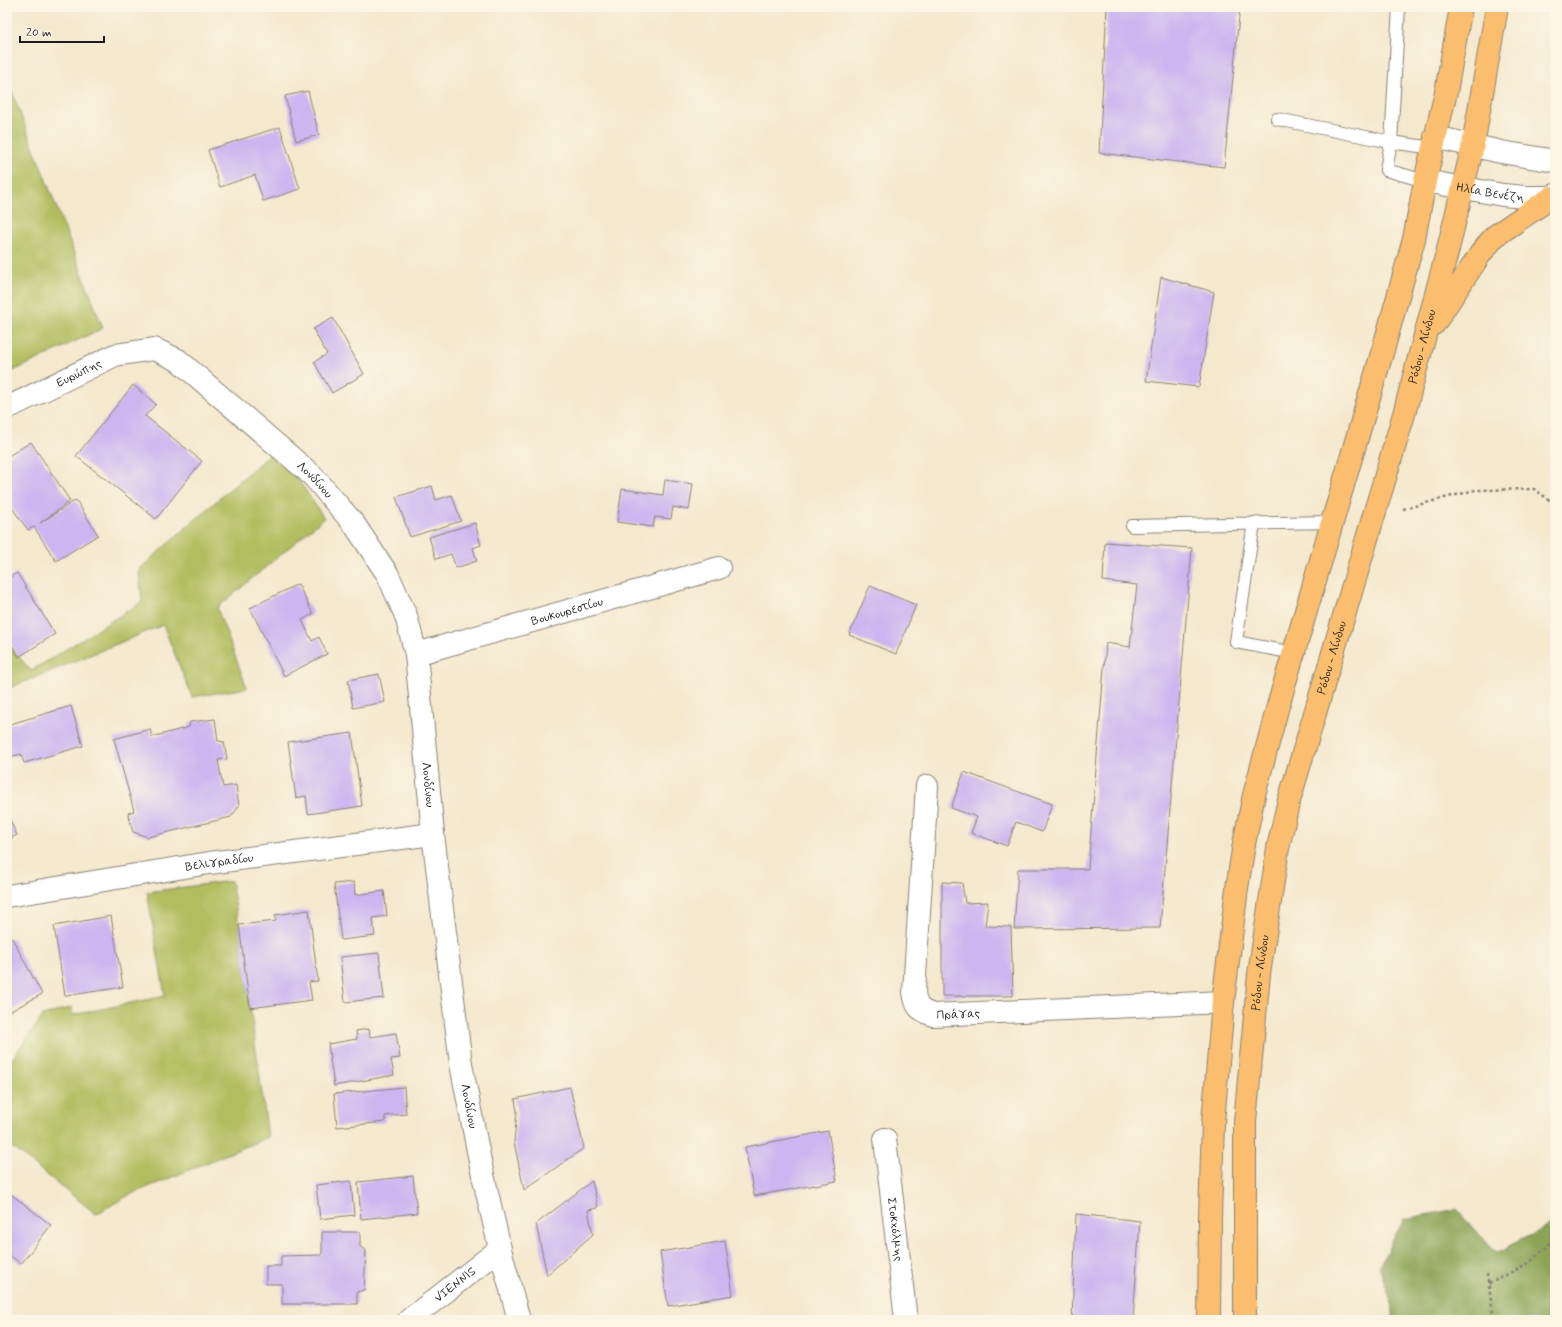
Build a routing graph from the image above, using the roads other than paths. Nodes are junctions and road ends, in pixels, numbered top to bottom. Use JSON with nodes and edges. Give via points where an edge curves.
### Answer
{"nodes":[{"id":1,"x":1399,"y":7,"type":"edge"},
{"id":2,"x":1461,"y":7,"type":"edge"},
{"id":3,"x":1497,"y":7,"type":"edge"},
{"id":4,"x":1277,"y":119,"type":"dead end"},
{"id":5,"x":1390,"y":142,"type":"junction"},
{"id":6,"x":1434,"y":142,"type":"junction"},
{"id":7,"x":1473,"y":145,"type":"junction"},
{"id":8,"x":1555,"y":161,"type":"edge"},
{"id":9,"x":1425,"y":181,"type":"junction"},
{"id":10,"x":1463,"y":188,"type":"junction"},
{"id":11,"x":1553,"y":196,"type":"edge"},
{"id":12,"x":1424,"y":338,"type":"junction"},
{"id":13,"x":154,"y":349,"type":"joint"},
{"id":14,"x":7,"y":408,"type":"edge"},
{"id":15,"x":1332,"y":522,"type":"junction"},
{"id":16,"x":1254,"y":523,"type":"junction"},
{"id":17,"x":1132,"y":526,"type":"dead end"},
{"id":18,"x":719,"y":568,"type":"dead end"},
{"id":19,"x":1294,"y":653,"type":"junction"},
{"id":20,"x":416,"y":654,"type":"junction"},
{"id":21,"x":927,"y":786,"type":"dead end"},
{"id":22,"x":433,"y":834,"type":"junction"},
{"id":23,"x":7,"y":896,"type":"edge"},
{"id":24,"x":1223,"y":1002,"type":"junction"},
{"id":25,"x":885,"y":1139,"type":"dead end"},
{"id":26,"x":500,"y":1249,"type":"junction"},
{"id":27,"x":409,"y":1320,"type":"edge"},
{"id":28,"x":519,"y":1320,"type":"edge"},
{"id":29,"x":906,"y":1320,"type":"edge"},
{"id":30,"x":1209,"y":1320,"type":"edge"},
{"id":31,"x":1245,"y":1320,"type":"edge"}],
"edges":[{"from":1,"to":5,"type":"lane"},
{"from":2,"to":6,"type":"main road"},
{"from":3,"to":7,"type":"main road","name":"Ρόδου - Λίνδου"},
{"from":4,"to":5,"type":"lane"},
{"from":5,"to":6,"type":"lane"},
{"from":5,"to":9,"type":"lane","via":[[1386,170]]},
{"from":6,"to":7,"type":"street"},
{"from":6,"to":9,"type":"main road"},
{"from":7,"to":8,"type":"street"},
{"from":7,"to":10,"type":"main road","name":"Ρόδου - Λίνδου"},
{"from":9,"to":10,"type":"street","name":"Ηλία Βενέζη"},
{"from":9,"to":15,"type":"main road","via":[[1408,263]]},
{"from":10,"to":11,"type":"street","name":"Ηλία Βενέζη","via":[[1518,197]]},
{"from":10,"to":12,"type":"main road","name":"Ρόδου - Λίνδου"},
{"from":11,"to":12,"type":"main road","via":[[1495,236]]},
{"from":12,"to":31,"type":"main road","name":"Ρόδου - Λίνδου","via":[[1404,414],[1288,804],[1278,848],[1259,974],[1245,1121]]},
{"from":13,"to":14,"type":"street","name":"Ευρώπης","via":[[115,355]]},
{"from":13,"to":20,"type":"street","name":"Λονδίνου","via":[[178,360],[313,476],[354,524],[388,575],[406,616]]},
{"from":15,"to":16,"type":"lane"},
{"from":15,"to":19,"type":"main road"},
{"from":16,"to":17,"type":"lane"},
{"from":16,"to":19,"type":"lane","via":[[1236,642]]},
{"from":18,"to":20,"type":"street","name":"Βουκουρεστίου"},
{"from":19,"to":24,"type":"main road","via":[[1256,787],[1244,844]]},
{"from":20,"to":22,"type":"street","name":"Λονδίνου"},
{"from":21,"to":24,"type":"street","name":"Πράγας","via":[[914,992],[915,1003],[922,1011],[933,1015]]},
{"from":22,"to":23,"type":"street","name":"Βελιγραδίου","via":[[209,863]]},
{"from":22,"to":26,"type":"street","name":"Λονδίνου","via":[[460,1064]]},
{"from":24,"to":30,"type":"main road","via":[[1213,1123]]},
{"from":25,"to":29,"type":"street","name":"Στοκχόλμης"},
{"from":26,"to":27,"type":"street","name":"VIENNIS"},
{"from":26,"to":28,"type":"street","name":"Λονδίνου"}]}
